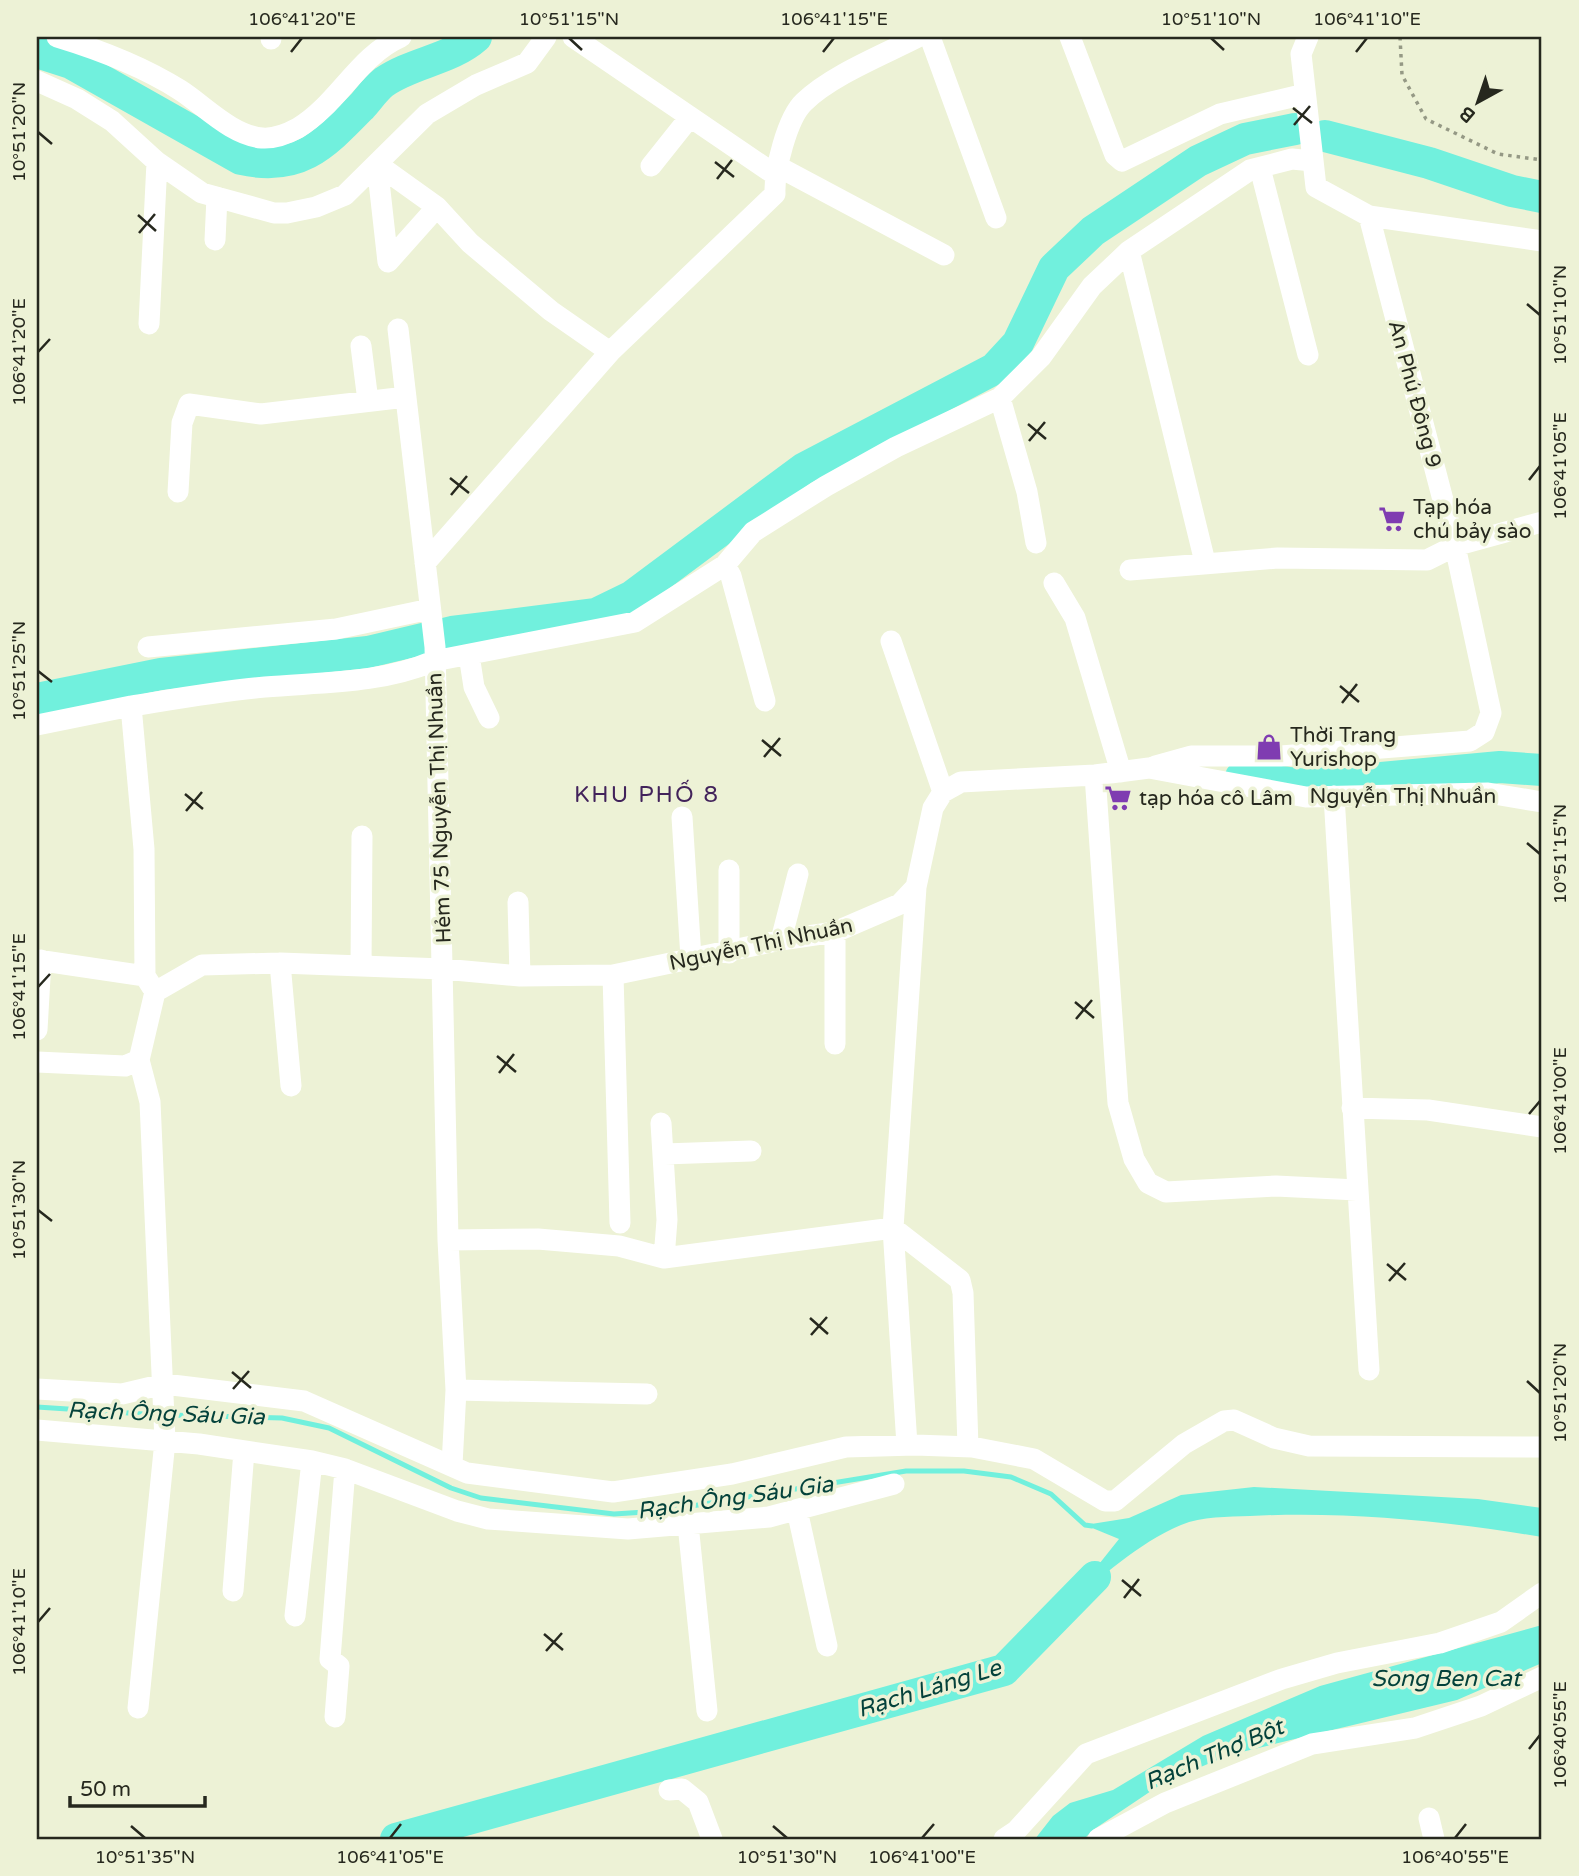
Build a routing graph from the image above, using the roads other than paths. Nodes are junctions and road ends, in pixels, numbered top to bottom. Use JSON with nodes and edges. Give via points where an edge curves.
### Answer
{"nodes":[{"id":1,"x":57,"y":37,"type":"edge"},
{"id":2,"x":401,"y":37,"type":"edge"},
{"id":3,"x":546,"y":37,"type":"edge"},
{"id":4,"x":573,"y":37,"type":"edge"},
{"id":5,"x":918,"y":37,"type":"edge"},
{"id":6,"x":930,"y":37,"type":"edge"},
{"id":7,"x":1070,"y":37,"type":"edge"},
{"id":8,"x":1308,"y":37,"type":"edge"},
{"id":9,"x":882,"y":46,"type":"edge"},
{"id":10,"x":37,"y":81,"type":"edge"},
{"id":11,"x":1305,"y":94,"type":"junction"},
{"id":12,"x":690,"y":117,"type":"junction"},
{"id":13,"x":1313,"y":161,"type":"junction"},
{"id":14,"x":157,"y":162,"type":"junction"},
{"id":15,"x":377,"y":164,"type":"junction"},
{"id":16,"x":651,"y":166,"type":"dead end"},
{"id":17,"x":1260,"y":167,"type":"junction"},
{"id":18,"x":776,"y":170,"type":"junction"},
{"id":19,"x":217,"y":197,"type":"junction"},
{"id":20,"x":437,"y":207,"type":"junction"},
{"id":21,"x":1369,"y":216,"type":"junction"},
{"id":22,"x":996,"y":218,"type":"dead end"},
{"id":23,"x":215,"y":240,"type":"dead end"},
{"id":24,"x":1542,"y":241,"type":"edge"},
{"id":25,"x":1129,"y":251,"type":"junction"},
{"id":26,"x":944,"y":254,"type":"dead end"},
{"id":27,"x":149,"y":324,"type":"dead end"},
{"id":28,"x":398,"y":329,"type":"dead end"},
{"id":29,"x":361,"y":346,"type":"dead end"},
{"id":30,"x":610,"y":352,"type":"junction"},
{"id":31,"x":1308,"y":355,"type":"dead end"},
{"id":32,"x":406,"y":397,"type":"junction"},
{"id":33,"x":1000,"y":398,"type":"junction"},
{"id":34,"x":368,"y":401,"type":"junction"},
{"id":35,"x":178,"y":492,"type":"dead end"},
{"id":36,"x":1542,"y":522,"type":"edge"},
{"id":37,"x":1036,"y":542,"type":"dead end"},
{"id":38,"x":1455,"y":547,"type":"junction"},
{"id":39,"x":1205,"y":562,"type":"junction"},
{"id":40,"x":425,"y":563,"type":"junction"},
{"id":41,"x":725,"y":565,"type":"junction"},
{"id":42,"x":1130,"y":570,"type":"dead end"},
{"id":43,"x":1054,"y":583,"type":"dead end"},
{"id":44,"x":431,"y":613,"type":"junction"},
{"id":45,"x":891,"y":641,"type":"dead end"},
{"id":46,"x":148,"y":647,"type":"dead end"},
{"id":47,"x":434,"y":654,"type":"junction"},
{"id":48,"x":469,"y":655,"type":"junction"},
{"id":49,"x":765,"y":701,"type":"dead end"},
{"id":50,"x":131,"y":706,"type":"junction"},
{"id":51,"x":489,"y":718,"type":"dead end"},
{"id":52,"x":37,"y":725,"type":"edge"},
{"id":53,"x":1149,"y":768,"type":"junction"},
{"id":54,"x":1121,"y":772,"type":"junction"},
{"id":55,"x":1095,"y":775,"type":"junction"},
{"id":56,"x":943,"y":792,"type":"junction"},
{"id":57,"x":1334,"y":796,"type":"junction"},
{"id":58,"x":1542,"y":802,"type":"edge"},
{"id":59,"x":682,"y":817,"type":"dead end"},
{"id":60,"x":362,"y":835,"type":"dead end"},
{"id":61,"x":729,"y":870,"type":"dead end"},
{"id":62,"x":798,"y":874,"type":"dead end"},
{"id":63,"x":916,"y":887,"type":"junction"},
{"id":64,"x":518,"y":902,"type":"dead end"},
{"id":65,"x":835,"y":932,"type":"junction"},
{"id":66,"x":781,"y":940,"type":"junction"},
{"id":67,"x":729,"y":953,"type":"junction"},
{"id":68,"x":691,"y":958,"type":"junction"},
{"id":69,"x":39,"y":960,"type":"edge"},
{"id":70,"x":280,"y":962,"type":"junction"},
{"id":71,"x":361,"y":966,"type":"junction"},
{"id":72,"x":443,"y":969,"type":"junction"},
{"id":73,"x":613,"y":975,"type":"junction"},
{"id":74,"x":520,"y":976,"type":"junction"},
{"id":75,"x":150,"y":984,"type":"junction"},
{"id":76,"x":37,"y":1030,"type":"edge"},
{"id":77,"x":835,"y":1044,"type":"dead end"},
{"id":78,"x":139,"y":1060,"type":"junction"},
{"id":79,"x":37,"y":1062,"type":"edge"},
{"id":80,"x":291,"y":1086,"type":"dead end"},
{"id":81,"x":1352,"y":1108,"type":"junction"},
{"id":82,"x":661,"y":1123,"type":"dead end"},
{"id":83,"x":1542,"y":1127,"type":"edge"},
{"id":84,"x":751,"y":1151,"type":"dead end"},
{"id":85,"x":664,"y":1154,"type":"junction"},
{"id":86,"x":1357,"y":1190,"type":"junction"},
{"id":87,"x":620,"y":1223,"type":"dead end"},
{"id":88,"x":893,"y":1228,"type":"junction"},
{"id":89,"x":448,"y":1240,"type":"junction"},
{"id":90,"x":664,"y":1258,"type":"junction"},
{"id":91,"x":1368,"y":1370,"type":"dead end"},
{"id":92,"x":37,"y":1389,"type":"edge"},
{"id":93,"x":164,"y":1389,"type":"junction"},
{"id":94,"x":456,"y":1390,"type":"junction"},
{"id":95,"x":647,"y":1394,"type":"dead end"},
{"id":96,"x":37,"y":1430,"type":"edge"},
{"id":97,"x":165,"y":1437,"type":"junction"},
{"id":98,"x":907,"y":1445,"type":"junction"},
{"id":99,"x":968,"y":1447,"type":"junction"},
{"id":100,"x":1542,"y":1447,"type":"edge"},
{"id":101,"x":244,"y":1451,"type":"junction"},
{"id":102,"x":312,"y":1461,"type":"junction"},
{"id":103,"x":452,"y":1465,"type":"junction"},
{"id":104,"x":345,"y":1469,"type":"junction"},
{"id":105,"x":894,"y":1485,"type":"dead end"},
{"id":106,"x":797,"y":1510,"type":"junction"},
{"id":107,"x":688,"y":1524,"type":"junction"},
{"id":108,"x":233,"y":1591,"type":"dead end"},
{"id":109,"x":1542,"y":1593,"type":"edge"},
{"id":110,"x":295,"y":1616,"type":"dead end"},
{"id":111,"x":827,"y":1646,"type":"dead end"},
{"id":112,"x":1542,"y":1677,"type":"edge"},
{"id":113,"x":138,"y":1708,"type":"dead end"},
{"id":114,"x":707,"y":1711,"type":"dead end"},
{"id":115,"x":335,"y":1717,"type":"dead end"},
{"id":116,"x":669,"y":1790,"type":"dead end"},
{"id":117,"x":712,"y":1839,"type":"edge"},
{"id":118,"x":1004,"y":1839,"type":"edge"},
{"id":119,"x":1098,"y":1839,"type":"edge"}],
"edges":[{"from":1,"to":2,"type":"street","via":[[117,57],[180,90],[235,129],[262,138],[284,135],[311,120],[377,49]]},
{"from":3,"to":15,"type":"street","via":[[527,63],[476,85],[427,114]]},
{"from":4,"to":12,"type":"street"},
{"from":5,"to":9,"type":"street"},
{"from":6,"to":22,"type":"street"},
{"from":7,"to":11,"type":"street","via":[[1115,155],[1122,161],[1220,114]]},
{"from":8,"to":11,"type":"street","via":[[1301,54]]},
{"from":9,"to":18,"type":"street","via":[[802,103]]},
{"from":10,"to":14,"type":"street","via":[[112,121]]},
{"from":11,"to":13,"type":"street"},
{"from":12,"to":16,"type":"street"},
{"from":12,"to":18,"type":"street"},
{"from":13,"to":17,"type":"street","via":[[1292,159]]},
{"from":13,"to":21,"type":"street","via":[[1316,187]]},
{"from":14,"to":19,"type":"street","via":[[202,193]]},
{"from":14,"to":27,"type":"street"},
{"from":15,"to":19,"type":"street","via":[[345,195],[287,213]]},
{"from":15,"to":20,"type":"street"},
{"from":15,"to":20,"type":"street","via":[[388,262]]},
{"from":17,"to":25,"type":"street"},
{"from":17,"to":31,"type":"street"},
{"from":18,"to":26,"type":"street"},
{"from":18,"to":30,"type":"street","via":[[775,194]]},
{"from":19,"to":23,"type":"street"},
{"from":20,"to":30,"type":"street","via":[[470,243],[551,311]]},
{"from":21,"to":24,"type":"street"},
{"from":21,"to":38,"type":"street","name":"An Phú Đông 9"},
{"from":25,"to":33,"type":"street","via":[[1092,286],[1041,357]]},
{"from":25,"to":39,"type":"street"},
{"from":28,"to":32,"type":"street","name":"Hẻm 75 Nguyễn Thị Nhuần"},
{"from":29,"to":34,"type":"street"},
{"from":30,"to":40,"type":"street"},
{"from":32,"to":34,"type":"street"},
{"from":32,"to":40,"type":"street","name":"Hẻm 75 Nguyễn Thị Nhuần"},
{"from":33,"to":37,"type":"street"},
{"from":33,"to":41,"type":"street","via":[[826,486],[753,532]]},
{"from":34,"to":35,"type":"street","via":[[261,414],[189,404],[182,422]]},
{"from":36,"to":38,"type":"street"},
{"from":38,"to":39,"type":"street","via":[[1427,560]]},
{"from":38,"to":53,"type":"street","name":"An Phú Đông 9","via":[[1491,713],[1484,732],[1470,741],[1282,756],[1191,756]]},
{"from":39,"to":42,"type":"street"},
{"from":40,"to":44,"type":"street","name":"Hẻm 75 Nguyễn Thị Nhuần"},
{"from":41,"to":48,"type":"street","via":[[635,622]]},
{"from":41,"to":49,"type":"street"},
{"from":43,"to":54,"type":"street","via":[[1075,618]]},
{"from":44,"to":46,"type":"street","via":[[336,629]]},
{"from":44,"to":47,"type":"street","name":"Hẻm 75 Nguyễn Thị Nhuần"},
{"from":45,"to":56,"type":"street"},
{"from":47,"to":48,"type":"street"},
{"from":47,"to":50,"type":"street","via":[[408,672],[348,683],[235,690]]},
{"from":47,"to":72,"type":"street","name":"Hẻm 75 Nguyễn Thị Nhuần"},
{"from":48,"to":51,"type":"street","via":[[474,688]]},
{"from":50,"to":52,"type":"street"},
{"from":50,"to":75,"type":"street"},
{"from":53,"to":54,"type":"street","name":"Nguyễn Thị Nhuần"},
{"from":53,"to":57,"type":"street","name":"Nguyễn Thị Nhuần","via":[[1306,796]]},
{"from":54,"to":55,"type":"street","name":"Nguyễn Thị Nhuần"},
{"from":55,"to":56,"type":"street","name":"Nguyễn Thị Nhuần","via":[[961,782]]},
{"from":55,"to":86,"type":"street","via":[[1118,1103],[1134,1159],[1148,1184],[1166,1192],[1276,1186]]},
{"from":56,"to":63,"type":"street","via":[[933,808]]},
{"from":57,"to":58,"type":"street","name":"Nguyễn Thị Nhuần","via":[[1488,793]]},
{"from":57,"to":81,"type":"street"},
{"from":59,"to":68,"type":"street"},
{"from":60,"to":71,"type":"street"},
{"from":61,"to":67,"type":"street"},
{"from":62,"to":66,"type":"street"},
{"from":63,"to":65,"type":"street","name":"Nguyễn Thị Nhuần","via":[[900,904]]},
{"from":63,"to":88,"type":"street"},
{"from":64,"to":74,"type":"street"},
{"from":65,"to":66,"type":"street","name":"Nguyễn Thị Nhuần"},
{"from":65,"to":77,"type":"street"},
{"from":66,"to":67,"type":"street","name":"Nguyễn Thị Nhuần"},
{"from":67,"to":68,"type":"street","name":"Nguyễn Thị Nhuần"},
{"from":68,"to":73,"type":"street","name":"Nguyễn Thị Nhuần"},
{"from":69,"to":75,"type":"street"},
{"from":69,"to":76,"type":"street"},
{"from":70,"to":71,"type":"street","name":"Nguyễn Thị Nhuần"},
{"from":70,"to":75,"type":"street","name":"Nguyễn Thị Nhuần","via":[[202,965]]},
{"from":70,"to":80,"type":"street"},
{"from":71,"to":72,"type":"street","name":"Nguyễn Thị Nhuần"},
{"from":72,"to":74,"type":"street","name":"Nguyễn Thị Nhuần"},
{"from":72,"to":89,"type":"street","name":"Hẻm 75 Nguyễn Thị Nhuần"},
{"from":73,"to":74,"type":"street","name":"Nguyễn Thị Nhuần"},
{"from":73,"to":87,"type":"street"},
{"from":75,"to":78,"type":"street"},
{"from":78,"to":79,"type":"street","via":[[125,1066]]},
{"from":78,"to":93,"type":"street","via":[[150,1102]]},
{"from":81,"to":83,"type":"street","via":[[1428,1110]]},
{"from":81,"to":86,"type":"street"},
{"from":82,"to":85,"type":"street"},
{"from":84,"to":85,"type":"street"},
{"from":85,"to":90,"type":"street"},
{"from":86,"to":91,"type":"street"},
{"from":88,"to":90,"type":"street"},
{"from":88,"to":98,"type":"street"},
{"from":88,"to":99,"type":"street","via":[[960,1280]]},
{"from":89,"to":90,"type":"street","via":[[538,1239],[619,1246]]},
{"from":89,"to":94,"type":"street","name":"Hẻm 75 Nguyễn Thị Nhuần"},
{"from":92,"to":93,"type":"street","via":[[122,1394]]},
{"from":93,"to":97,"type":"street"},
{"from":93,"to":103,"type":"street","via":[[304,1401]]},
{"from":94,"to":95,"type":"street"},
{"from":94,"to":103,"type":"street","name":"Hẻm 75 Nguyễn Thị Nhuần"},
{"from":96,"to":97,"type":"street"},
{"from":97,"to":101,"type":"street"},
{"from":97,"to":113,"type":"street"},
{"from":98,"to":99,"type":"street"},
{"from":98,"to":103,"type":"street","via":[[846,1447],[732,1474],[613,1492],[467,1473]]},
{"from":99,"to":100,"type":"street","via":[[1034,1459],[1105,1501],[1115,1501],[1184,1444],[1229,1420],[1309,1446]]},
{"from":101,"to":102,"type":"street"},
{"from":101,"to":108,"type":"street"},
{"from":102,"to":104,"type":"street"},
{"from":102,"to":110,"type":"street"},
{"from":104,"to":107,"type":"street","via":[[488,1519],[628,1529]]},
{"from":104,"to":115,"type":"street","via":[[330,1659],[339,1666]]},
{"from":105,"to":106,"type":"street"},
{"from":106,"to":107,"type":"street"},
{"from":106,"to":111,"type":"street"},
{"from":107,"to":114,"type":"street"},
{"from":109,"to":118,"type":"street","via":[[1501,1622],[1440,1643],[1282,1679],[1086,1754]]},
{"from":112,"to":119,"type":"street","via":[[1481,1706],[1415,1728],[1312,1744],[1165,1803]]},
{"from":116,"to":117,"type":"street","via":[[682,1789],[698,1802]]}]}
